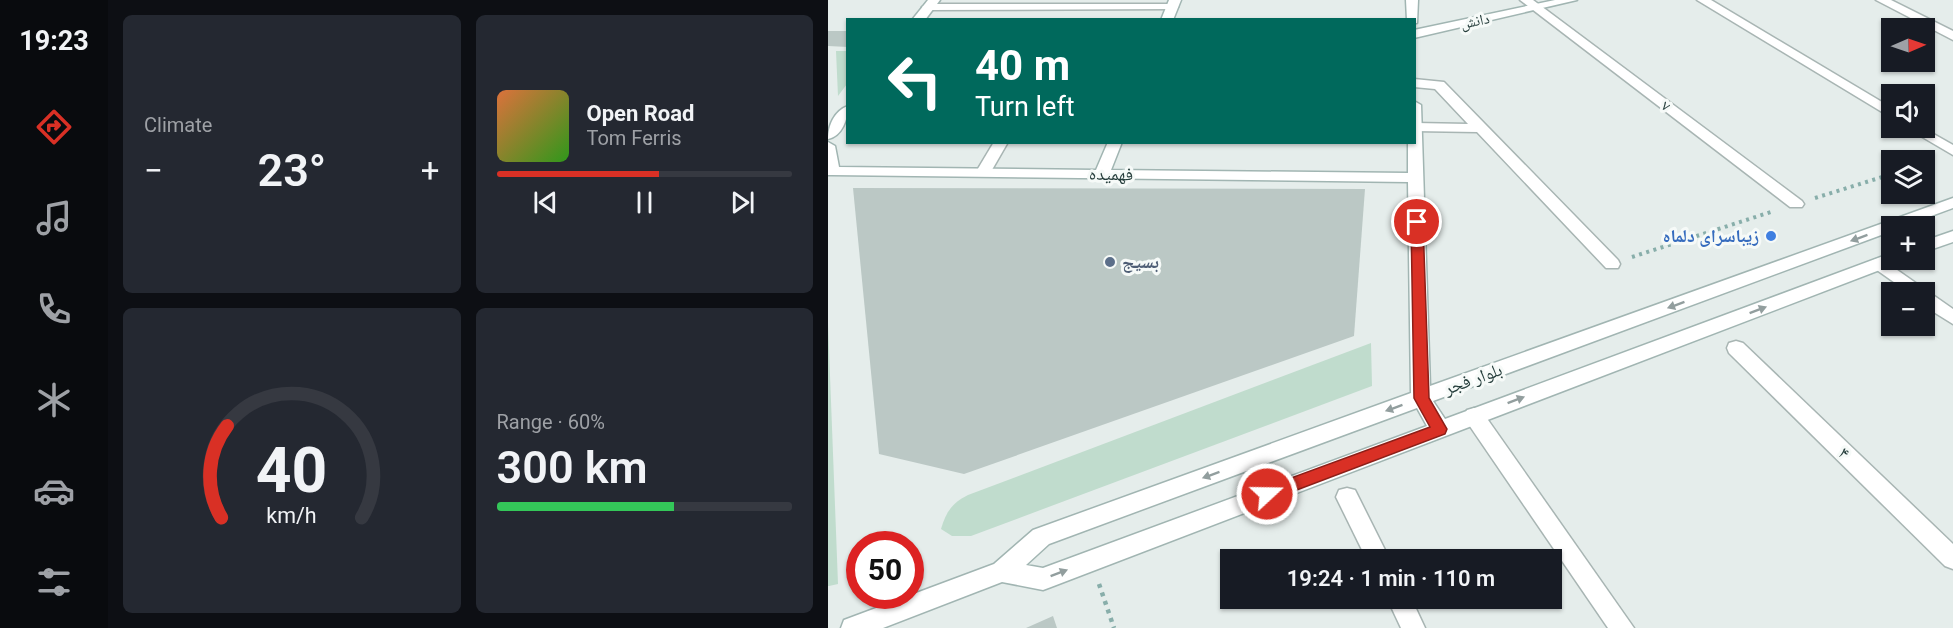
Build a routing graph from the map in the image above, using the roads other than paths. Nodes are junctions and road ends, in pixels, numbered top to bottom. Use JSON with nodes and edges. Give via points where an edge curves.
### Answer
{"nodes":[{"id":1,"x":1413,"y":0,"type":"edge"},
{"id":2,"x":1571,"y":0,"type":"edge"},
{"id":3,"x":1703,"y":0,"type":"edge"},
{"id":4,"x":1882,"y":0,"type":"edge"},
{"id":5,"x":931,"y":3,"type":"edge"},
{"id":6,"x":1013,"y":3,"type":"edge"},
{"id":7,"x":1173,"y":4,"type":"edge"},
{"id":8,"x":1531,"y":4,"type":"edge"},
{"id":9,"x":1079,"y":7,"type":"junction"},
{"id":10,"x":920,"y":18,"type":"edge"},
{"id":11,"x":1073,"y":18,"type":"edge"},
{"id":12,"x":1413,"y":18,"type":"edge"},
{"id":13,"x":1416,"y":33,"type":"edge"},
{"id":14,"x":1953,"y":36,"type":"edge"},
{"id":15,"x":1416,"y":83,"type":"edge"},
{"id":16,"x":1881,"y":107,"type":"edge"},
{"id":17,"x":846,"y":112,"type":"edge"},
{"id":18,"x":1416,"y":127,"type":"edge"},
{"id":19,"x":1480,"y":128,"type":"junction"},
{"id":20,"x":828,"y":135,"type":"edge"},
{"id":21,"x":1931,"y":138,"type":"edge"},
{"id":22,"x":1000,"y":144,"type":"edge"},
{"id":23,"x":1114,"y":144,"type":"edge"},
{"id":24,"x":1415,"y":144,"type":"edge"},
{"id":25,"x":828,"y":146,"type":"edge"},
{"id":26,"x":1953,"y":151,"type":"edge"},
{"id":27,"x":984,"y":172,"type":"junction"},
{"id":28,"x":1102,"y":174,"type":"junction"},
{"id":29,"x":1416,"y":178,"type":"junction"},
{"id":30,"x":1796,"y":204,"type":"road end"},
{"id":31,"x":1948,"y":210,"type":"edge"},
{"id":32,"x":1953,"y":236,"type":"edge"},
{"id":33,"x":1935,"y":243,"type":"edge"},
{"id":34,"x":1881,"y":263,"type":"edge"},
{"id":35,"x":1612,"y":264,"type":"road end"},
{"id":36,"x":1896,"y":270,"type":"edge"},
{"id":37,"x":1908,"y":282,"type":"edge"},
{"id":38,"x":1935,"y":305,"type":"edge"},
{"id":39,"x":1953,"y":318,"type":"edge"},
{"id":40,"x":1736,"y":348,"type":"dead end"},
{"id":41,"x":1422,"y":398,"type":"junction"},
{"id":42,"x":1474,"y":416,"type":"junction"},
{"id":43,"x":1440,"y":429,"type":"junction"},
{"id":44,"x":1347,"y":497,"type":"dead end"},
{"id":45,"x":1373,"y":549,"type":"edge"},
{"id":46,"x":1953,"y":559,"type":"edge"},
{"id":47,"x":1002,"y":571,"type":"junction"},
{"id":48,"x":1404,"y":609,"type":"edge"},
{"id":49,"x":853,"y":628,"type":"edge"},
{"id":50,"x":1413,"y":628,"type":"edge"},
{"id":51,"x":1622,"y":628,"type":"edge"}],
"edges":[{"from":1,"to":12,"type":"street"},
{"from":2,"to":8,"type":"street","name":"دانش"},
{"from":3,"to":16,"type":"street"},
{"from":4,"to":14,"type":"street"},
{"from":5,"to":6,"type":"street"},
{"from":5,"to":10,"type":"street"},
{"from":6,"to":9,"type":"street"},
{"from":7,"to":9,"type":"street"},
{"from":8,"to":13,"type":"street","name":"دانش"},
{"from":8,"to":30,"type":"street","name":"۷"},
{"from":9,"to":11,"type":"street"},
{"from":15,"to":19,"type":"street","via":[[1439,86]]},
{"from":17,"to":20,"type":"street"},
{"from":18,"to":19,"type":"street"},
{"from":19,"to":35,"type":"street"},
{"from":21,"to":26,"type":"street"},
{"from":22,"to":27,"type":"street"},
{"from":23,"to":28,"type":"street"},
{"from":24,"to":29,"type":"street"},
{"from":25,"to":27,"type":"street","name":"فهمیده","via":[[832,171]]},
{"from":27,"to":28,"type":"street","name":"فهمیده"},
{"from":28,"to":29,"type":"street","name":"فهمیده"},
{"from":29,"to":41,"type":"street"},
{"from":31,"to":41,"type":"street","name":"بلوار فجر","one_way":true},
{"from":32,"to":33,"type":"street"},
{"from":42,"to":34,"type":"street","name":"بلوار فجر","one_way":true},
{"from":36,"to":37,"type":"street"},
{"from":38,"to":39,"type":"street"},
{"from":40,"to":46,"type":"street","name":"۴"},
{"from":41,"to":43,"type":"street"},
{"from":41,"to":47,"type":"street","name":"بلوار فجر","one_way":true,"via":[[1041,537]]},
{"from":42,"to":43,"type":"street","name":"بلوار فجر"},
{"from":42,"to":51,"type":"street"},
{"from":47,"to":43,"type":"street","name":"بلوار فجر","one_way":true,"via":[[1043,579]]},
{"from":44,"to":45,"type":"street"},
{"from":47,"to":49,"type":"street","name":"بلوار فجر"},
{"from":48,"to":50,"type":"street"}]}
